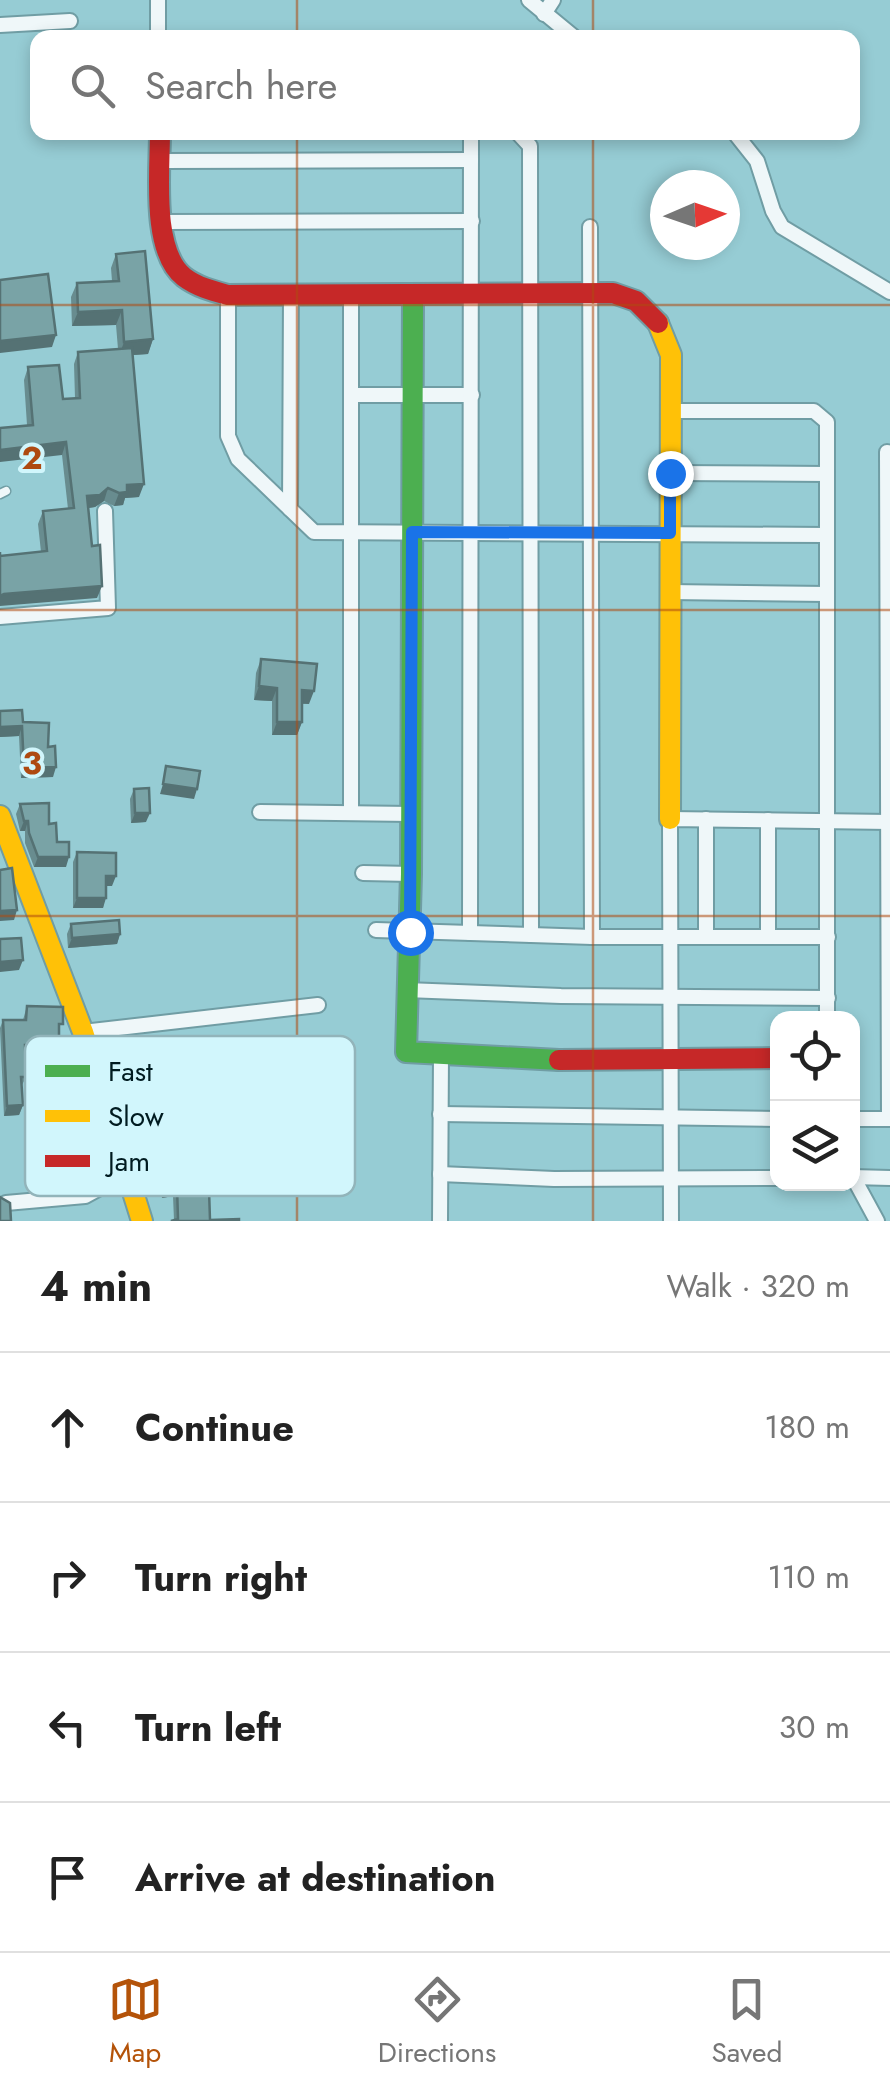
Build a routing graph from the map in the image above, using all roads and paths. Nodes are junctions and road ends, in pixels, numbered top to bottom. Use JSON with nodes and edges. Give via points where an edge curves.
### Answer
{"nodes":[{"id":1,"x":158,"y":0,"type":"edge"},
{"id":2,"x":529,"y":0,"type":"edge"},
{"id":3,"x":552,"y":0,"type":"edge"},
{"id":4,"x":544,"y":14,"type":"junction"},
{"id":5,"x":70,"y":22,"type":"dead end"},
{"id":6,"x":0,"y":26,"type":"edge"},
{"id":7,"x":158,"y":30,"type":"edge"},
{"id":8,"x":565,"y":30,"type":"edge"},
{"id":9,"x":160,"y":140,"type":"edge"},
{"id":10,"x":471,"y":140,"type":"edge"},
{"id":11,"x":524,"y":140,"type":"edge"},
{"id":12,"x":740,"y":140,"type":"edge"},
{"id":13,"x":472,"y":160,"type":"junction"},
{"id":14,"x":160,"y":161,"type":"junction"},
{"id":15,"x":161,"y":222,"type":"junction"},
{"id":16,"x":472,"y":222,"type":"junction"},
{"id":17,"x":590,"y":227,"type":"dead end"},
{"id":18,"x":890,"y":292,"type":"edge"},
{"id":19,"x":591,"y":293,"type":"junction"},
{"id":20,"x":412,"y":294,"type":"junction"},
{"id":21,"x":472,"y":294,"type":"junction"},
{"id":22,"x":530,"y":294,"type":"junction"},
{"id":23,"x":228,"y":295,"type":"junction"},
{"id":24,"x":291,"y":295,"type":"junction"},
{"id":25,"x":351,"y":295,"type":"junction"},
{"id":26,"x":351,"y":394,"type":"junction"},
{"id":27,"x":412,"y":394,"type":"junction"},
{"id":28,"x":472,"y":395,"type":"junction"},
{"id":29,"x":671,"y":411,"type":"junction"},
{"id":30,"x":890,"y":454,"type":"edge"},
{"id":31,"x":670,"y":473,"type":"junction"},
{"id":32,"x":827,"y":474,"type":"junction"},
{"id":33,"x":290,"y":510,"type":"junction"},
{"id":34,"x":105,"y":511,"type":"dead end"},
{"id":35,"x":472,"y":531,"type":"junction"},
{"id":36,"x":351,"y":532,"type":"junction"},
{"id":37,"x":412,"y":532,"type":"junction"},
{"id":38,"x":530,"y":532,"type":"junction"},
{"id":39,"x":590,"y":532,"type":"junction"},
{"id":40,"x":670,"y":533,"type":"junction"},
{"id":41,"x":826,"y":535,"type":"junction"},
{"id":42,"x":670,"y":592,"type":"junction"},
{"id":43,"x":827,"y":594,"type":"junction"},
{"id":44,"x":0,"y":617,"type":"edge"},
{"id":45,"x":260,"y":812,"type":"dead end"},
{"id":46,"x":350,"y":813,"type":"junction"},
{"id":47,"x":411,"y":814,"type":"junction"},
{"id":48,"x":0,"y":816,"type":"edge"},
{"id":49,"x":670,"y":819,"type":"junction"},
{"id":50,"x":706,"y":819,"type":"junction"},
{"id":51,"x":768,"y":820,"type":"junction"},
{"id":52,"x":828,"y":821,"type":"junction"},
{"id":53,"x":890,"y":822,"type":"edge"},
{"id":54,"x":364,"y":873,"type":"dead end"},
{"id":55,"x":411,"y":874,"type":"junction"},
{"id":56,"x":376,"y":930,"type":"dead end"},
{"id":57,"x":410,"y":932,"type":"junction"},
{"id":58,"x":470,"y":934,"type":"junction"},
{"id":59,"x":531,"y":936,"type":"junction"},
{"id":60,"x":592,"y":937,"type":"junction"},
{"id":61,"x":670,"y":937,"type":"junction"},
{"id":62,"x":706,"y":937,"type":"junction"},
{"id":63,"x":768,"y":937,"type":"junction"},
{"id":64,"x":828,"y":937,"type":"junction"},
{"id":65,"x":406,"y":990,"type":"junction"},
{"id":66,"x":671,"y":997,"type":"junction"},
{"id":67,"x":828,"y":998,"type":"junction"},
{"id":68,"x":318,"y":1004,"type":"dead end"},
{"id":69,"x":828,"y":1011,"type":"edge"},
{"id":70,"x":83,"y":1032,"type":"junction"},
{"id":71,"x":84,"y":1036,"type":"edge"},
{"id":72,"x":441,"y":1054,"type":"junction"},
{"id":73,"x":770,"y":1058,"type":"edge"},
{"id":74,"x":671,"y":1059,"type":"junction"},
{"id":75,"x":440,"y":1114,"type":"junction"},
{"id":76,"x":671,"y":1119,"type":"junction"},
{"id":77,"x":770,"y":1119,"type":"edge"},
{"id":78,"x":860,"y":1119,"type":"edge"},
{"id":79,"x":889,"y":1119,"type":"edge"},
{"id":80,"x":440,"y":1174,"type":"junction"},
{"id":81,"x":860,"y":1177,"type":"edge"},
{"id":82,"x":671,"y":1178,"type":"junction"},
{"id":83,"x":770,"y":1178,"type":"edge"},
{"id":84,"x":890,"y":1178,"type":"edge"},
{"id":85,"x":860,"y":1190,"type":"edge"},
{"id":86,"x":85,"y":1196,"type":"edge"},
{"id":87,"x":133,"y":1196,"type":"edge"},
{"id":88,"x":6,"y":1203,"type":"edge"},
{"id":89,"x":142,"y":1221,"type":"edge"},
{"id":90,"x":440,"y":1221,"type":"edge"},
{"id":91,"x":671,"y":1221,"type":"edge"},
{"id":92,"x":877,"y":1221,"type":"edge"}],
"edges":[{"from":1,"to":7,"type":"street"},
{"from":2,"to":4,"type":"street"},
{"from":3,"to":4,"type":"street"},
{"from":4,"to":8,"type":"street"},
{"from":5,"to":6,"type":"street"},
{"from":9,"to":14,"type":"street"},
{"from":10,"to":13,"type":"street"},
{"from":11,"to":22,"type":"street","via":[[530,146]]},
{"from":12,"to":18,"type":"street","via":[[757,161],[782,227]]},
{"from":13,"to":14,"type":"street"},
{"from":13,"to":16,"type":"street"},
{"from":14,"to":15,"type":"street"},
{"from":15,"to":16,"type":"street"},
{"from":15,"to":23,"type":"street","via":[[166,257],[180,276]]},
{"from":16,"to":21,"type":"street"},
{"from":17,"to":19,"type":"street"},
{"from":19,"to":22,"type":"street"},
{"from":19,"to":29,"type":"street","via":[[634,296],[652,312],[671,356]]},
{"from":19,"to":39,"type":"street"},
{"from":20,"to":21,"type":"street"},
{"from":20,"to":25,"type":"street"},
{"from":20,"to":27,"type":"street"},
{"from":21,"to":22,"type":"street"},
{"from":21,"to":28,"type":"street"},
{"from":21,"to":35,"type":"street"},
{"from":22,"to":38,"type":"street"},
{"from":23,"to":24,"type":"street"},
{"from":23,"to":33,"type":"street","via":[[228,436],[238,459]]},
{"from":24,"to":25,"type":"street"},
{"from":24,"to":33,"type":"street"},
{"from":25,"to":26,"type":"street"},
{"from":26,"to":27,"type":"street"},
{"from":26,"to":36,"type":"street"},
{"from":27,"to":28,"type":"street"},
{"from":27,"to":37,"type":"street"},
{"from":28,"to":35,"type":"street"},
{"from":29,"to":31,"type":"street"},
{"from":29,"to":32,"type":"street","via":[[814,411],[827,422]]},
{"from":30,"to":53,"type":"street"},
{"from":31,"to":32,"type":"street"},
{"from":31,"to":40,"type":"street"},
{"from":32,"to":41,"type":"street"},
{"from":33,"to":36,"type":"street","via":[[314,532]]},
{"from":34,"to":44,"type":"street","via":[[108,608]]},
{"from":35,"to":37,"type":"street"},
{"from":35,"to":38,"type":"street"},
{"from":35,"to":58,"type":"street"},
{"from":36,"to":37,"type":"street"},
{"from":36,"to":46,"type":"street"},
{"from":37,"to":47,"type":"street"},
{"from":38,"to":39,"type":"street"},
{"from":38,"to":59,"type":"street"},
{"from":39,"to":40,"type":"street"},
{"from":39,"to":60,"type":"street"},
{"from":40,"to":41,"type":"street"},
{"from":40,"to":42,"type":"street"},
{"from":41,"to":43,"type":"street"},
{"from":42,"to":43,"type":"street"},
{"from":42,"to":49,"type":"street"},
{"from":43,"to":52,"type":"street"},
{"from":45,"to":46,"type":"street"},
{"from":46,"to":47,"type":"street"},
{"from":47,"to":55,"type":"street"},
{"from":48,"to":70,"type":"street"},
{"from":49,"to":50,"type":"street"},
{"from":49,"to":61,"type":"street"},
{"from":50,"to":51,"type":"street"},
{"from":50,"to":62,"type":"street"},
{"from":51,"to":52,"type":"street"},
{"from":51,"to":63,"type":"street"},
{"from":52,"to":53,"type":"street"},
{"from":52,"to":64,"type":"street"},
{"from":53,"to":79,"type":"street"},
{"from":54,"to":55,"type":"street"},
{"from":55,"to":57,"type":"street"},
{"from":56,"to":57,"type":"street"},
{"from":57,"to":58,"type":"street"},
{"from":57,"to":65,"type":"street"},
{"from":58,"to":59,"type":"street"},
{"from":59,"to":60,"type":"street"},
{"from":60,"to":61,"type":"street"},
{"from":61,"to":62,"type":"street"},
{"from":61,"to":66,"type":"street"},
{"from":62,"to":63,"type":"street"},
{"from":63,"to":64,"type":"street"},
{"from":64,"to":67,"type":"street"},
{"from":65,"to":66,"type":"street"},
{"from":65,"to":72,"type":"street","via":[[406,1052]]},
{"from":66,"to":67,"type":"street"},
{"from":66,"to":74,"type":"street"},
{"from":67,"to":69,"type":"street"},
{"from":68,"to":70,"type":"street"},
{"from":70,"to":71,"type":"street"},
{"from":72,"to":74,"type":"street"},
{"from":72,"to":75,"type":"street"},
{"from":73,"to":74,"type":"street"},
{"from":74,"to":76,"type":"street"},
{"from":75,"to":76,"type":"street"},
{"from":75,"to":80,"type":"street"},
{"from":76,"to":77,"type":"street"},
{"from":76,"to":82,"type":"street"},
{"from":78,"to":79,"type":"street"},
{"from":80,"to":82,"type":"street"},
{"from":80,"to":90,"type":"street"},
{"from":81,"to":84,"type":"street"},
{"from":82,"to":83,"type":"street"},
{"from":82,"to":91,"type":"street"},
{"from":85,"to":92,"type":"street"},
{"from":86,"to":88,"type":"street"},
{"from":87,"to":89,"type":"street"}]}
